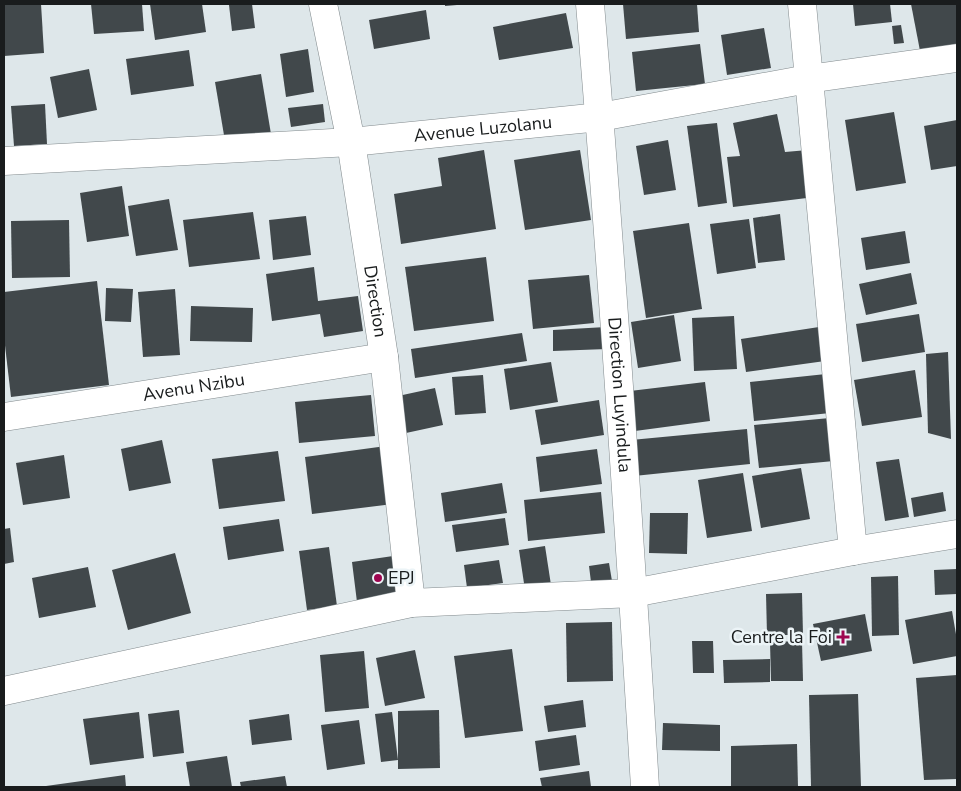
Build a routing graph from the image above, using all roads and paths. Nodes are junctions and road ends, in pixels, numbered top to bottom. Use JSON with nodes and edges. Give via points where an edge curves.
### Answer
{"nodes":[{"id":1,"x":322,"y":4,"type":"edge"},
{"id":2,"x":590,"y":4,"type":"edge"},
{"id":3,"x":802,"y":4,"type":"edge"},
{"id":4,"x":957,"y":58,"type":"edge"},
{"id":5,"x":808,"y":79,"type":"junction"},
{"id":6,"x":600,"y":117,"type":"junction"},
{"id":7,"x":351,"y":142,"type":"junction"},
{"id":8,"x":4,"y":161,"type":"edge"},
{"id":9,"x":384,"y":357,"type":"junction"},
{"id":10,"x":4,"y":417,"type":"edge"},
{"id":11,"x":957,"y":534,"type":"edge"},
{"id":12,"x":854,"y":551,"type":"junction"},
{"id":13,"x":633,"y":593,"type":"junction"},
{"id":14,"x":410,"y":603,"type":"junction"},
{"id":15,"x":4,"y":691,"type":"edge"},
{"id":16,"x":645,"y":787,"type":"edge"}],
"edges":[{"from":1,"to":7,"type":"street","name":"Direction"},
{"from":2,"to":6,"type":"street","name":"Direction Luyindula"},
{"from":3,"to":5,"type":"street"},
{"from":4,"to":5,"type":"street","name":"Avenue Luzolanu"},
{"from":5,"to":6,"type":"street","name":"Avenue Luzolanu"},
{"from":5,"to":12,"type":"street"},
{"from":6,"to":7,"type":"street","name":"Avenue Luzolanu"},
{"from":6,"to":13,"type":"street","name":"Direction Luyindula"},
{"from":7,"to":8,"type":"street","name":"Avenue Luzolanu"},
{"from":7,"to":9,"type":"street","name":"Direction"},
{"from":9,"to":10,"type":"street","name":"Avenu Nzibu"},
{"from":9,"to":14,"type":"street","name":"Direction"},
{"from":11,"to":12,"type":"street"},
{"from":12,"to":13,"type":"street"},
{"from":13,"to":14,"type":"street"},
{"from":13,"to":16,"type":"street","name":"Direction Luyindula"},
{"from":14,"to":15,"type":"street"}]}
